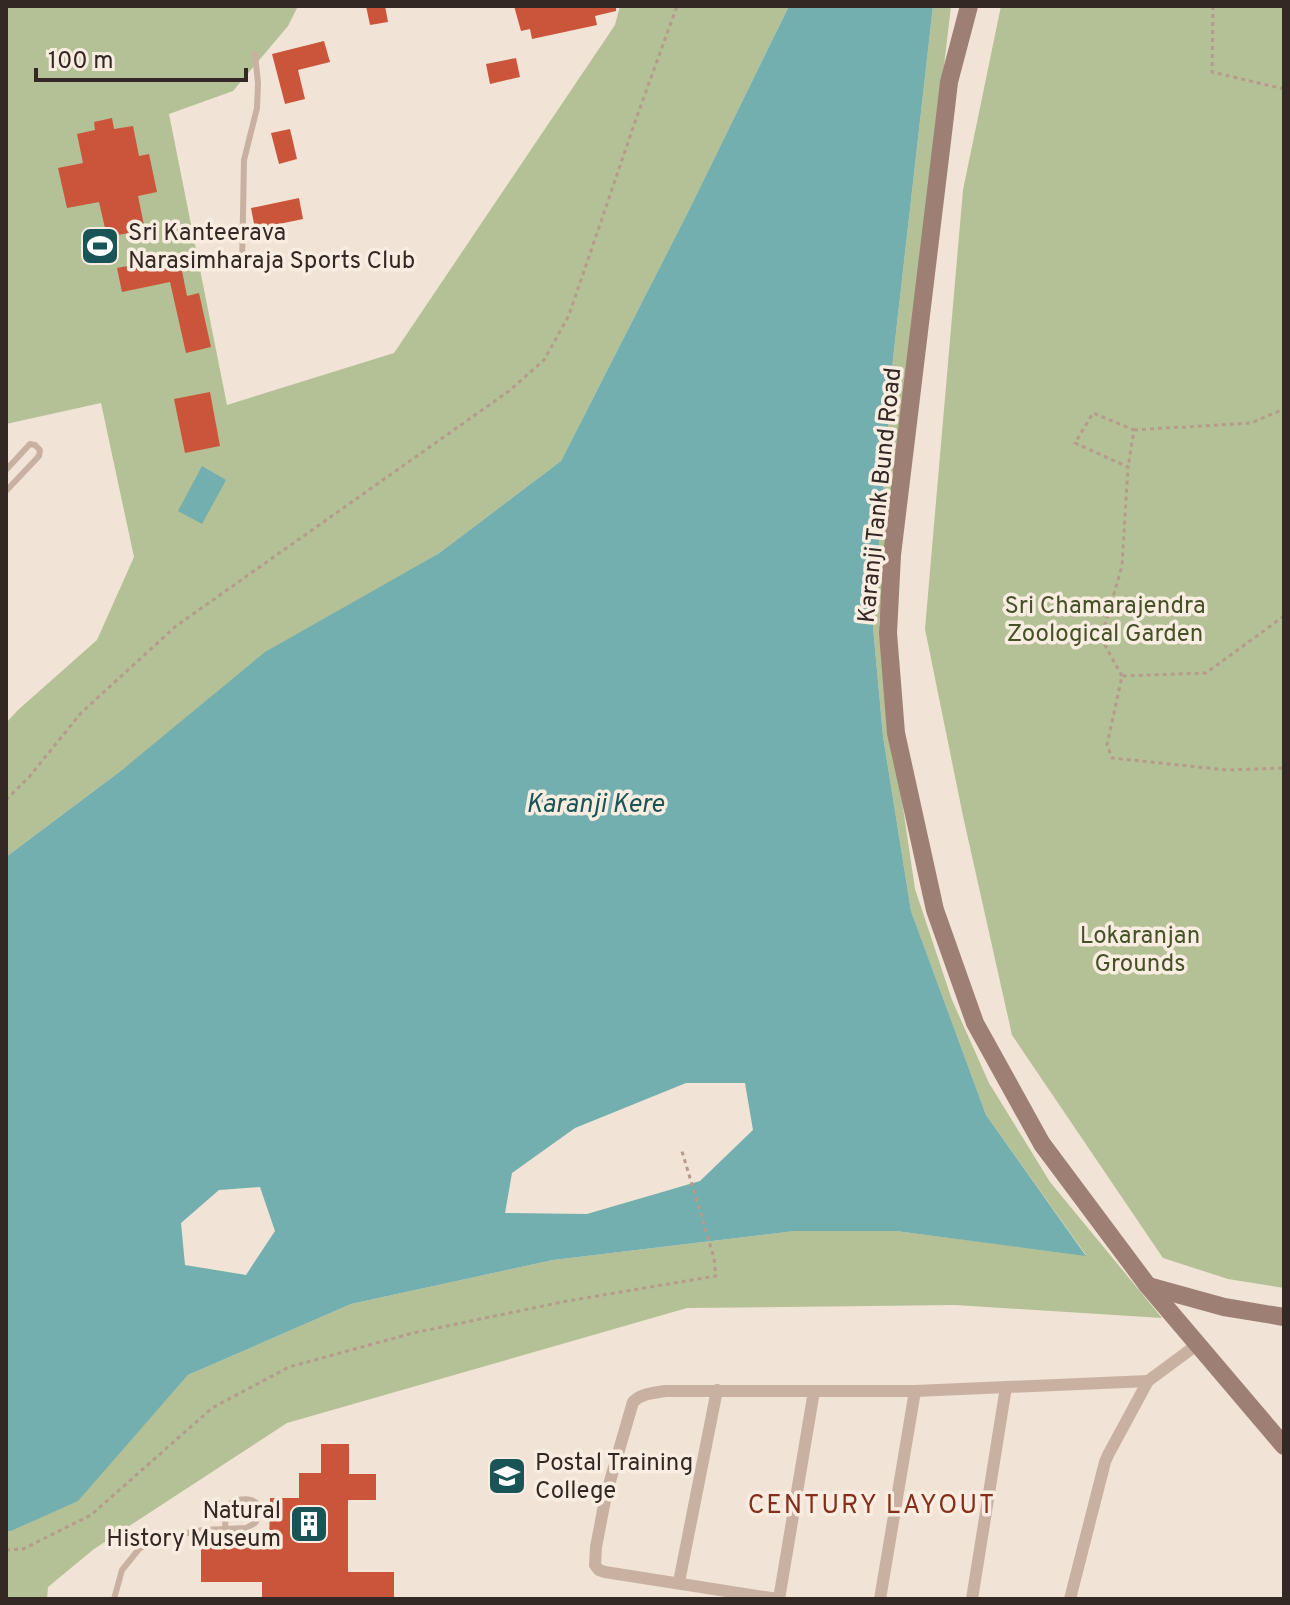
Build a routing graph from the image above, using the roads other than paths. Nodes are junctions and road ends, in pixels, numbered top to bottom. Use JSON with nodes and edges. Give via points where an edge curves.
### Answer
{"nodes":[{"id":1,"x":969,"y":6,"type":"edge"},
{"id":2,"x":255,"y":54,"type":"dead end"},
{"id":3,"x":242,"y":268,"type":"dead end"},
{"id":4,"x":6,"y":470,"type":"edge"},
{"id":5,"x":6,"y":491,"type":"edge"},
{"id":6,"x":1148,"y":1286,"type":"junction"},
{"id":7,"x":1284,"y":1317,"type":"edge"},
{"id":8,"x":1198,"y":1344,"type":"junction"},
{"id":9,"x":1148,"y":1381,"type":"junction"},
{"id":10,"x":1006,"y":1387,"type":"junction"},
{"id":11,"x":717,"y":1390,"type":"junction"},
{"id":12,"x":814,"y":1391,"type":"junction"},
{"id":13,"x":915,"y":1391,"type":"junction"},
{"id":14,"x":1284,"y":1446,"type":"edge"},
{"id":15,"x":225,"y":1528,"type":"junction"},
{"id":16,"x":679,"y":1582,"type":"junction"},
{"id":17,"x":114,"y":1599,"type":"edge"},
{"id":18,"x":778,"y":1599,"type":"edge"},
{"id":19,"x":880,"y":1599,"type":"edge"},
{"id":20,"x":972,"y":1599,"type":"edge"},
{"id":21,"x":1070,"y":1599,"type":"edge"}],
"edges":[{"from":1,"to":6,"type":"street","name":"Karanji Tank Bund Road","via":[[949,82],[892,555],[888,633],[896,733],[935,910],[975,1023],[1042,1144]]},
{"from":2,"to":3,"type":"lane","via":[[257,108],[244,160]]},
{"from":4,"to":5,"type":"lane","via":[[30,444],[40,450]]},
{"from":6,"to":7,"type":"street"},
{"from":6,"to":8,"type":"street","name":"Karanji Tank Bund Road"},
{"from":8,"to":9,"type":"street"},
{"from":8,"to":14,"type":"street","name":"Karanji Tank Bund Road"},
{"from":9,"to":10,"type":"street"},
{"from":9,"to":21,"type":"street","via":[[1105,1462]]},
{"from":10,"to":13,"type":"street"},
{"from":10,"to":20,"type":"street"},
{"from":11,"to":12,"type":"street"},
{"from":11,"to":16,"type":"street"},
{"from":11,"to":16,"type":"street","via":[[665,1391],[636,1399],[606,1495],[597,1568]]},
{"from":12,"to":13,"type":"street"},
{"from":12,"to":18,"type":"street"},
{"from":13,"to":19,"type":"street"},
{"from":15,"to":15,"type":"lane","via":[[233,1501],[245,1498],[260,1506],[255,1523]]},
{"from":15,"to":17,"type":"lane","via":[[156,1539],[139,1549],[122,1570]]},
{"from":16,"to":18,"type":"street"}]}
